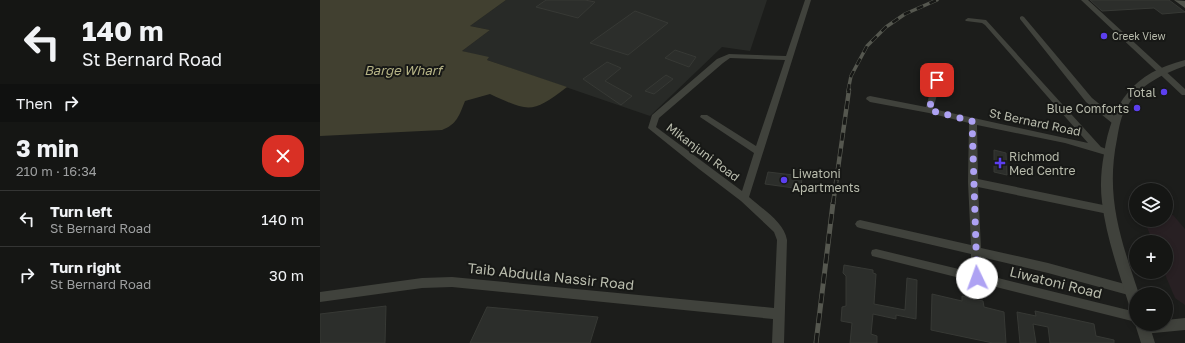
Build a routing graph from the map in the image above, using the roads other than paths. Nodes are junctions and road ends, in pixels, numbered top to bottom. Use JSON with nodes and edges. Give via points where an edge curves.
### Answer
{"nodes":[{"id":1,"x":808,"y":0,"type":"edge"},
{"id":2,"x":1084,"y":0,"type":"edge"},
{"id":3,"x":1178,"y":0,"type":"edge"},
{"id":4,"x":1185,"y":5,"type":"edge"},
{"id":5,"x":1022,"y":18,"type":"dead end"},
{"id":6,"x":968,"y":20,"type":"dead end"},
{"id":7,"x":789,"y":58,"type":"junction"},
{"id":8,"x":1185,"y":63,"type":"edge"},
{"id":9,"x":940,"y":67,"type":"dead end"},
{"id":10,"x":1162,"y":71,"type":"junction"},
{"id":11,"x":1185,"y":93,"type":"edge"},
{"id":12,"x":870,"y":99,"type":"dead end"},
{"id":13,"x":929,"y":110,"type":"junction"},
{"id":14,"x":704,"y":117,"type":"dead end"},
{"id":15,"x":972,"y":121,"type":"junction"},
{"id":16,"x":1116,"y":121,"type":"junction"},
{"id":17,"x":1098,"y":149,"type":"junction"},
{"id":18,"x":759,"y":152,"type":"junction"},
{"id":19,"x":1109,"y":153,"type":"junction"},
{"id":20,"x":973,"y":182,"type":"junction"},
{"id":21,"x":744,"y":198,"type":"junction"},
{"id":22,"x":1108,"y":210,"type":"junction"},
{"id":23,"x":860,"y":224,"type":"dead end"},
{"id":24,"x":976,"y":251,"type":"junction"},
{"id":25,"x":876,"y":253,"type":"dead end"},
{"id":26,"x":977,"y":278,"type":"junction"},
{"id":27,"x":1131,"y":287,"type":"edge"},
{"id":28,"x":1129,"y":290,"type":"edge"},
{"id":29,"x":320,"y":297,"type":"edge"},
{"id":30,"x":779,"y":314,"type":"junction"},
{"id":31,"x":1129,"y":320,"type":"edge"},
{"id":32,"x":1173,"y":324,"type":"edge"},
{"id":33,"x":1185,"y":324,"type":"edge"},
{"id":34,"x":1143,"y":331,"type":"edge"},
{"id":35,"x":778,"y":343,"type":"edge"},
{"id":36,"x":1148,"y":343,"type":"edge"}],
"edges":[{"from":1,"to":7,"type":"street"},
{"from":2,"to":10,"type":"street"},
{"from":3,"to":4,"type":"main road"},
{"from":5,"to":16,"type":"street","via":[[1089,100]]},
{"from":6,"to":17,"type":"street","via":[[984,21],[988,24]]},
{"from":7,"to":18,"type":"street"},
{"from":7,"to":21,"type":"street","name":"Mikanjuni Road","via":[[733,55],[720,61],[655,118],[653,124],[652,128],[655,131]]},
{"from":8,"to":10,"type":"street"},
{"from":9,"to":13,"type":"street"},
{"from":10,"to":11,"type":"street"},
{"from":10,"to":16,"type":"street","via":[[1134,90],[1121,108]]},
{"from":12,"to":13,"type":"street","name":"St Bernard Road"},
{"from":13,"to":15,"type":"street","name":"St Bernard Road"},
{"from":14,"to":18,"type":"street"},
{"from":15,"to":17,"type":"street","name":"St Bernard Road"},
{"from":15,"to":20,"type":"street"},
{"from":16,"to":19,"type":"street"},
{"from":17,"to":19,"type":"street","name":"St Bernard Road"},
{"from":18,"to":21,"type":"street"},
{"from":19,"to":22,"type":"street"},
{"from":20,"to":22,"type":"street"},
{"from":20,"to":24,"type":"street"},
{"from":21,"to":30,"type":"street","name":"Mikanjuni Road","via":[[781,234]]},
{"from":22,"to":27,"type":"street"},
{"from":23,"to":24,"type":"street"},
{"from":24,"to":26,"type":"street"},
{"from":24,"to":28,"type":"street"},
{"from":25,"to":26,"type":"street","name":"Liwatoni Road"},
{"from":26,"to":31,"type":"street","name":"Liwatoni Road"},
{"from":29,"to":30,"type":"street","name":"Taib Abdulla Nassir Road","via":[[452,282]]},
{"from":30,"to":35,"type":"street","name":"Mikanjuni Road"},
{"from":32,"to":33,"type":"street","name":"Liwatoni Road"},
{"from":34,"to":36,"type":"street"}]}
